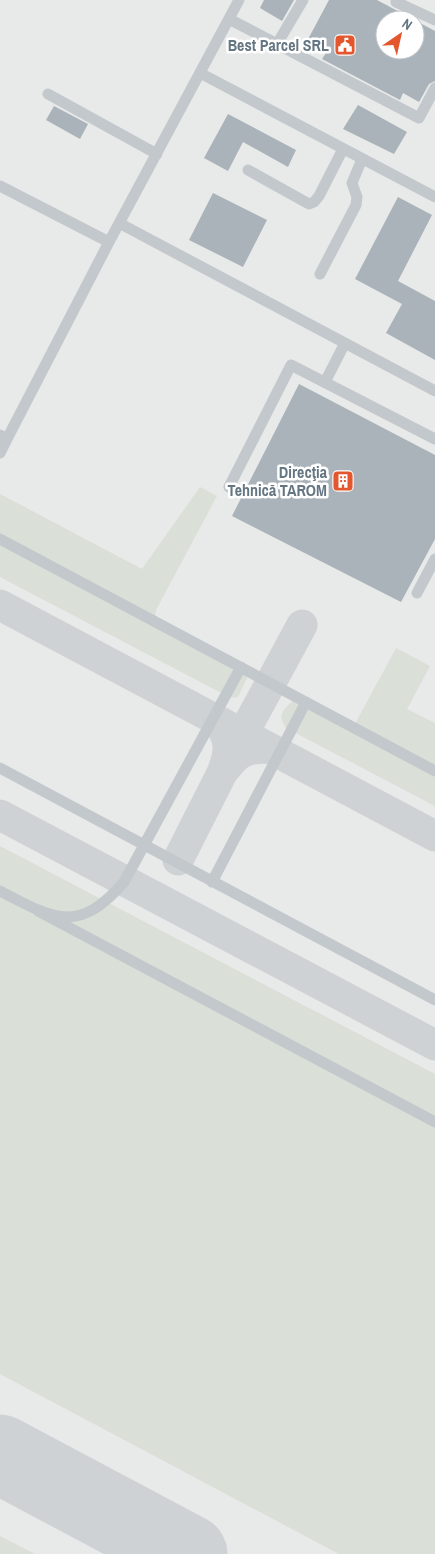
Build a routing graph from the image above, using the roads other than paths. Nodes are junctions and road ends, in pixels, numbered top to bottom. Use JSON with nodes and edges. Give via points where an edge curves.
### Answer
{"nodes":[{"id":1,"x":239,"y":0,"type":"edge"},
{"id":2,"x":303,"y":0,"type":"edge"},
{"id":3,"x":395,"y":1,"type":"edge"},
{"id":4,"x":229,"y":18,"type":"junction"},
{"id":5,"x":435,"y":20,"type":"edge"},
{"id":6,"x":277,"y":44,"type":"junction"},
{"id":7,"x":200,"y":74,"type":"junction"},
{"id":8,"x":435,"y":88,"type":"edge"},
{"id":9,"x":48,"y":94,"type":"dead end"},
{"id":10,"x":343,"y":149,"type":"junction"},
{"id":11,"x":157,"y":154,"type":"junction"},
{"id":12,"x":362,"y":159,"type":"junction"},
{"id":13,"x":248,"y":170,"type":"dead end"},
{"id":14,"x":0,"y":186,"type":"edge"},
{"id":15,"x":435,"y":197,"type":"edge"},
{"id":16,"x":119,"y":223,"type":"junction"},
{"id":17,"x":109,"y":242,"type":"junction"},
{"id":18,"x":320,"y":274,"type":"dead end"},
{"id":19,"x":346,"y":342,"type":"junction"},
{"id":20,"x":325,"y":382,"type":"junction"},
{"id":21,"x":435,"y":391,"type":"edge"},
{"id":22,"x":4,"y":437,"type":"edge"},
{"id":23,"x":435,"y":439,"type":"edge"},
{"id":24,"x":0,"y":453,"type":"edge"},
{"id":25,"x":229,"y":486,"type":"dead end"},
{"id":26,"x":0,"y":539,"type":"edge"},
{"id":27,"x":435,"y":559,"type":"edge"},
{"id":28,"x":417,"y":593,"type":"dead end"},
{"id":29,"x":241,"y":667,"type":"junction"},
{"id":30,"x":306,"y":702,"type":"junction"},
{"id":31,"x":0,"y":768,"type":"edge"},
{"id":32,"x":435,"y":771,"type":"edge"},
{"id":33,"x":144,"y":845,"type":"junction"},
{"id":34,"x":212,"y":882,"type":"junction"},
{"id":35,"x":0,"y":892,"type":"edge"},
{"id":36,"x":38,"y":912,"type":"junction"},
{"id":37,"x":435,"y":1000,"type":"edge"},
{"id":38,"x":435,"y":1122,"type":"edge"}],
"edges":[{"from":1,"to":4,"type":"lane"},
{"from":2,"to":6,"type":"lane"},
{"from":3,"to":5,"type":"lane"},
{"from":4,"to":6,"type":"lane"},
{"from":4,"to":7,"type":"lane"},
{"from":6,"to":8,"type":"lane","via":[[419,118]]},
{"from":7,"to":10,"type":"lane"},
{"from":7,"to":11,"type":"lane"},
{"from":9,"to":11,"type":"lane"},
{"from":10,"to":12,"type":"lane"},
{"from":10,"to":13,"type":"lane","via":[[319,196],[309,204]]},
{"from":11,"to":16,"type":"lane"},
{"from":12,"to":15,"type":"lane"},
{"from":12,"to":18,"type":"lane","via":[[352,183],[357,196],[356,205]]},
{"from":14,"to":17,"type":"lane"},
{"from":16,"to":17,"type":"lane"},
{"from":16,"to":19,"type":"lane"},
{"from":17,"to":22,"type":"lane"},
{"from":19,"to":20,"type":"lane"},
{"from":19,"to":21,"type":"lane"},
{"from":20,"to":23,"type":"lane"},
{"from":20,"to":25,"type":"lane","via":[[290,365]]},
{"from":22,"to":24,"type":"lane"},
{"from":26,"to":29,"type":"lane"},
{"from":27,"to":28,"type":"lane"},
{"from":29,"to":30,"type":"lane"},
{"from":29,"to":33,"type":"lane"},
{"from":30,"to":32,"type":"lane"},
{"from":30,"to":34,"type":"lane"},
{"from":31,"to":33,"type":"lane"},
{"from":33,"to":34,"type":"lane"},
{"from":33,"to":36,"type":"lane","via":[[124,882],[94,910],[81,916],[63,918]]},
{"from":34,"to":37,"type":"lane"},
{"from":35,"to":36,"type":"lane"},
{"from":36,"to":38,"type":"lane"}]}
